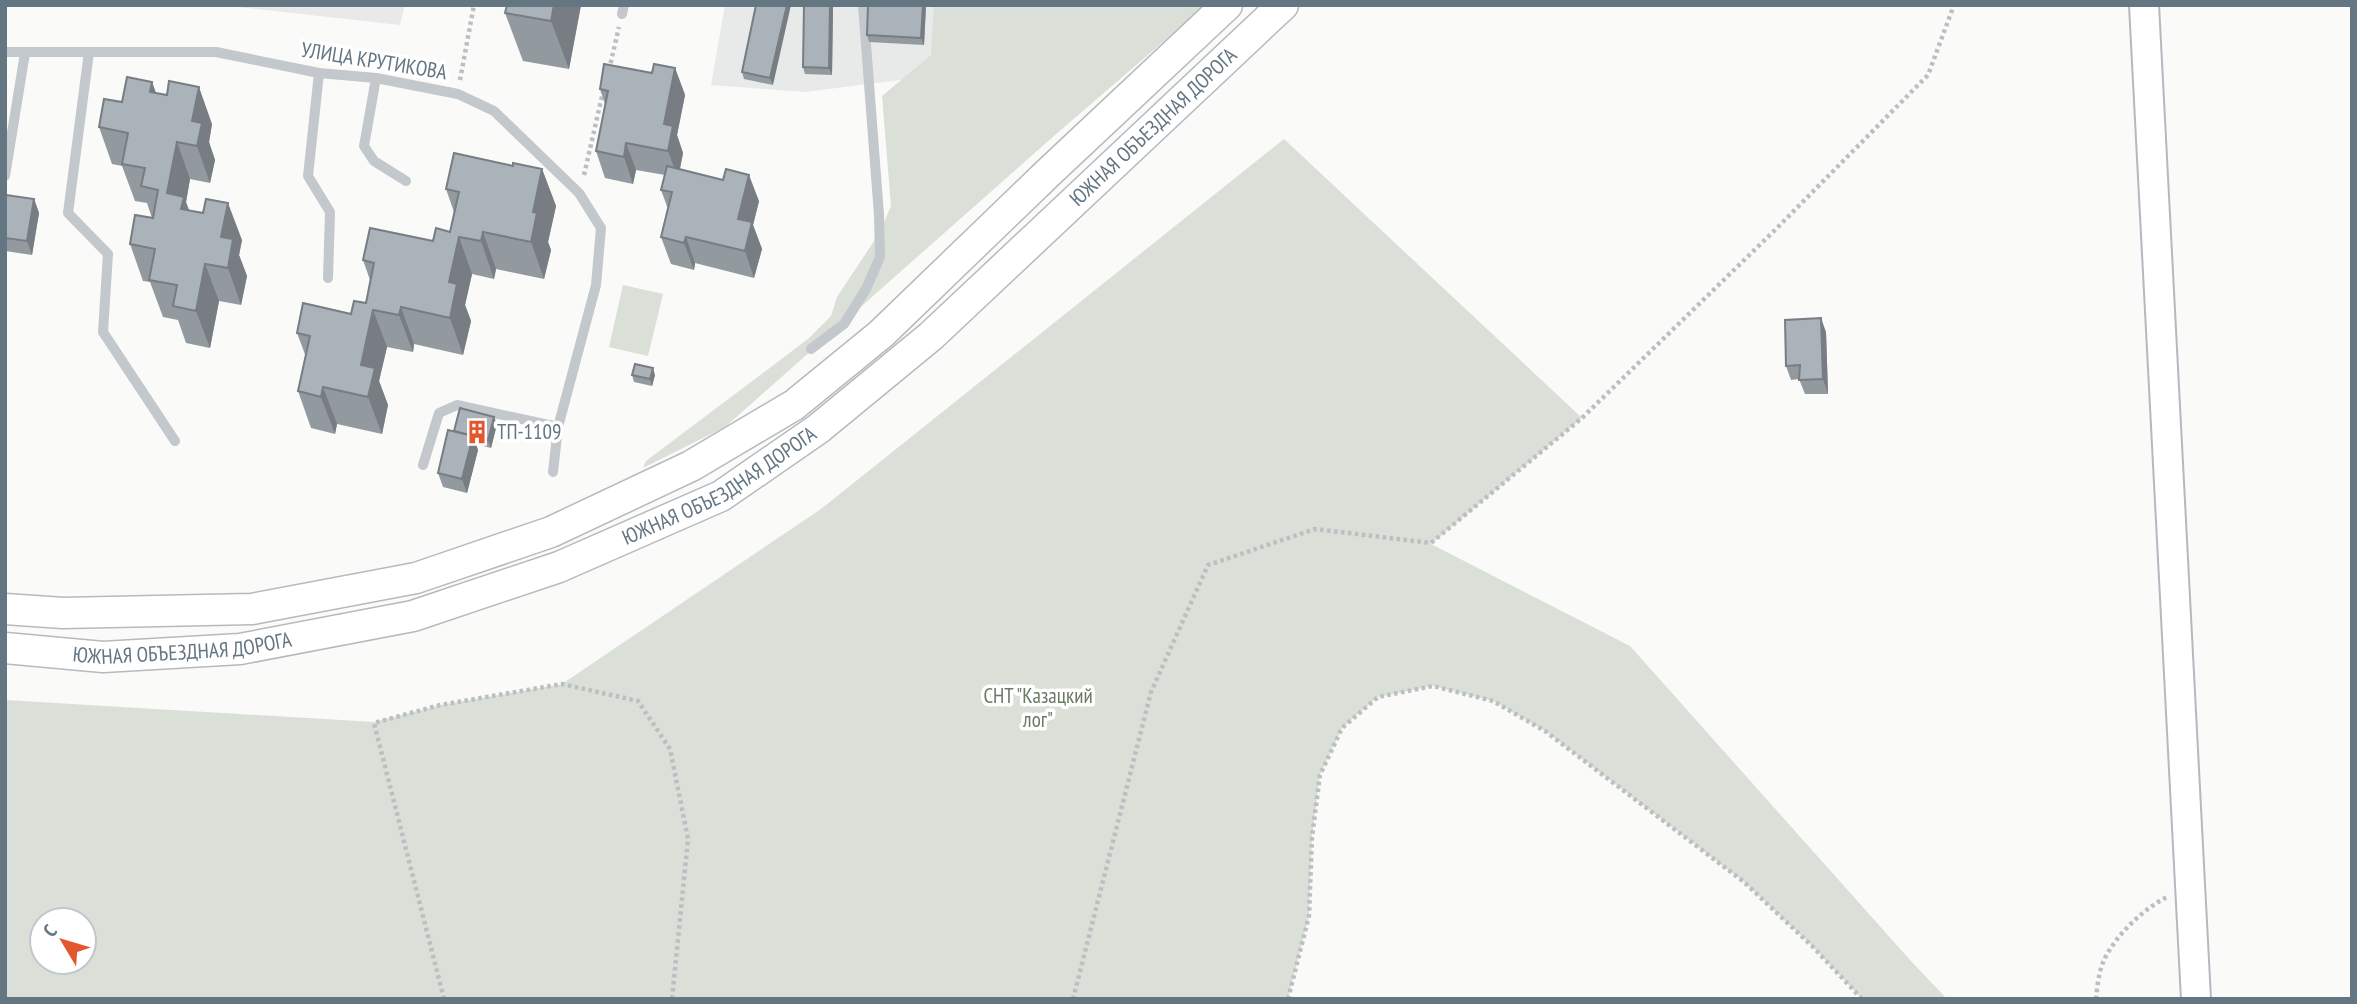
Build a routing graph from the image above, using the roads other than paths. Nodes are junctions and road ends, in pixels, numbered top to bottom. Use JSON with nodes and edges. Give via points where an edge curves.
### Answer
{"nodes":[{"id":1,"x":863,"y":5,"type":"edge"},
{"id":2,"x":1227,"y":5,"type":"edge"},
{"id":3,"x":1283,"y":5,"type":"edge"},
{"id":4,"x":2144,"y":5,"type":"edge"},
{"id":5,"x":5,"y":52,"type":"edge"},
{"id":6,"x":89,"y":52,"type":"junction"},
{"id":7,"x":25,"y":53,"type":"junction"},
{"id":8,"x":319,"y":72,"type":"junction"},
{"id":9,"x":376,"y":78,"type":"junction"},
{"id":10,"x":5,"y":176,"type":"edge"},
{"id":11,"x":406,"y":181,"type":"dead end"},
{"id":12,"x":328,"y":278,"type":"dead end"},
{"id":13,"x":811,"y":349,"type":"dead end"},
{"id":14,"x":558,"y":427,"type":"junction"},
{"id":15,"x":175,"y":441,"type":"dead end"},
{"id":16,"x":423,"y":465,"type":"dead end"},
{"id":17,"x":553,"y":472,"type":"dead end"},
{"id":18,"x":5,"y":609,"type":"edge"},
{"id":19,"x":5,"y":648,"type":"edge"},
{"id":20,"x":2196,"y":999,"type":"edge"}],
"edges":[{"from":1,"to":13,"type":"lane","via":[[880,257],[844,324]]},
{"from":2,"to":18,"type":"main road","name":"ЮЖНАЯ ОБЪЕЗДНАЯ ДОРОГА","via":[[881,334],[794,405],[691,466],[551,532],[416,578],[252,609],[63,613]]},
{"from":3,"to":19,"type":"main road","name":"ЮЖНАЯ ОБЪЕЗДНАЯ ДОРОГА","via":[[931,336],[818,429],[721,496],[559,567],[414,616],[240,649],[103,657]]},
{"from":4,"to":20,"type":"street"},
{"from":5,"to":7,"type":"lane","name":"УЛИЦА КРУТИКОВА"},
{"from":6,"to":7,"type":"lane","name":"УЛИЦА КРУТИКОВА"},
{"from":6,"to":8,"type":"lane","name":"УЛИЦА КРУТИКОВА","via":[[216,52]]},
{"from":6,"to":15,"type":"lane","via":[[68,213],[108,254],[103,332]]},
{"from":7,"to":10,"type":"lane"},
{"from":8,"to":9,"type":"lane","name":"УЛИЦА КРУТИКОВА"},
{"from":8,"to":12,"type":"lane","via":[[308,176],[330,212]]},
{"from":9,"to":11,"type":"lane","via":[[364,146],[373,161]]},
{"from":9,"to":14,"type":"lane","name":"УЛИЦА КРУТИКОВА","via":[[458,94],[494,111],[579,193],[601,228],[596,285]]},
{"from":14,"to":16,"type":"lane","via":[[457,405],[439,413]]},
{"from":14,"to":17,"type":"lane","name":"УЛИЦА КРУТИКОВА"}]}
